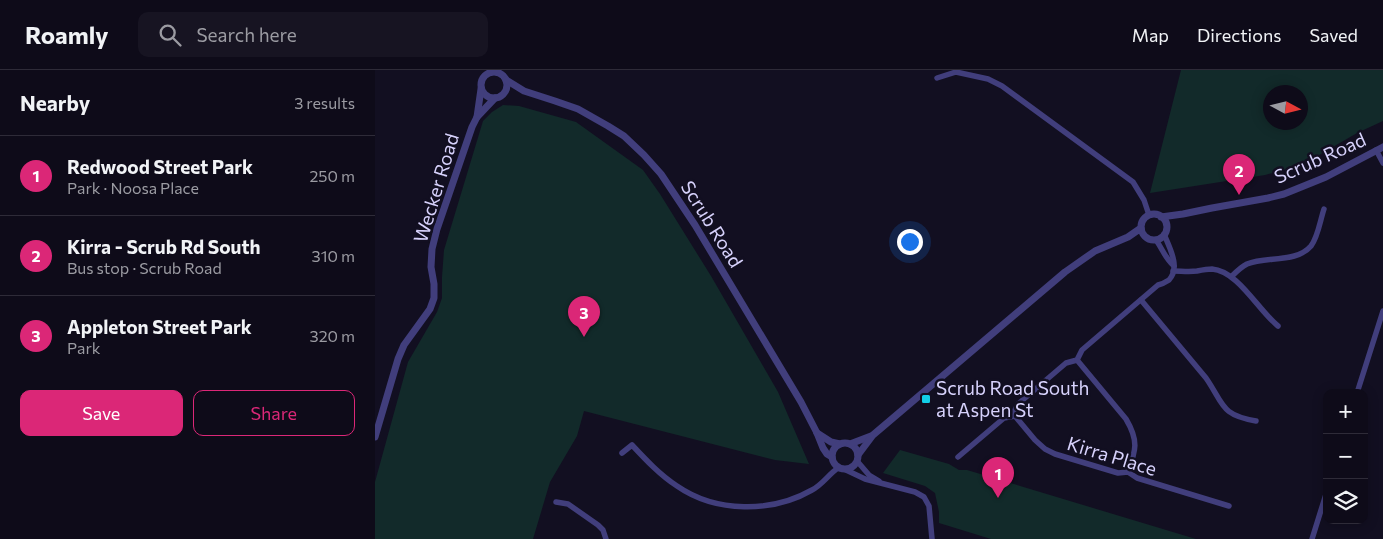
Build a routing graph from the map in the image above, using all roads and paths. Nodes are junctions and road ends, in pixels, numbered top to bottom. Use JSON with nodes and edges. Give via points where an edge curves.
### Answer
{"nodes":[{"id":1,"x":956,"y":71,"type":"edge"},
{"id":2,"x":488,"y":72,"type":"edge"},
{"id":3,"x":504,"y":75,"type":"edge"},
{"id":4,"x":937,"y":78,"type":"dead end"},
{"id":5,"x":481,"y":89,"type":"junction"},
{"id":6,"x":524,"y":91,"type":"junction"},
{"id":7,"x":498,"y":96,"type":"junction"},
{"id":8,"x":477,"y":117,"type":"junction"},
{"id":9,"x":1379,"y":149,"type":"edge"},
{"id":10,"x":1383,"y":163,"type":"edge"},
{"id":11,"x":1324,"y":209,"type":"dead end"},
{"id":12,"x":1183,"y":214,"type":"junction"},
{"id":13,"x":1149,"y":215,"type":"junction"},
{"id":14,"x":1161,"y":216,"type":"junction"},
{"id":15,"x":1166,"y":225,"type":"junction"},
{"id":16,"x":1141,"y":228,"type":"junction"},
{"id":17,"x":1164,"y":234,"type":"junction"},
{"id":18,"x":1128,"y":237,"type":"junction"},
{"id":19,"x":1145,"y":237,"type":"junction"},
{"id":20,"x":1157,"y":240,"type":"junction"},
{"id":21,"x":1173,"y":268,"type":"junction"},
{"id":22,"x":1231,"y":276,"type":"junction"},
{"id":23,"x":1141,"y":300,"type":"junction"},
{"id":24,"x":1383,"y":311,"type":"edge"},
{"id":25,"x":1278,"y":326,"type":"dead end"},
{"id":26,"x":1077,"y":360,"type":"junction"},
{"id":27,"x":1358,"y":389,"type":"edge"},
{"id":28,"x":1015,"y":416,"type":"junction"},
{"id":29,"x":1256,"y":421,"type":"dead end"},
{"id":30,"x":817,"y":433,"type":"junction"},
{"id":31,"x":873,"y":435,"type":"junction"},
{"id":32,"x":375,"y":437,"type":"edge"},
{"id":33,"x":840,"y":444,"type":"junction"},
{"id":34,"x":850,"y":444,"type":"junction"},
{"id":35,"x":622,"y":453,"type":"dead end"},
{"id":36,"x":832,"y":457,"type":"junction"},
{"id":37,"x":958,"y":457,"type":"dead end"},
{"id":38,"x":858,"y":458,"type":"junction"},
{"id":39,"x":838,"y":468,"type":"junction"},
{"id":40,"x":846,"y":470,"type":"junction"},
{"id":41,"x":1128,"y":472,"type":"junction"},
{"id":42,"x":881,"y":483,"type":"junction"},
{"id":43,"x":556,"y":502,"type":"dead end"},
{"id":44,"x":1323,"y":504,"type":"edge"},
{"id":45,"x":1229,"y":506,"type":"dead end"},
{"id":46,"x":606,"y":539,"type":"edge"},
{"id":47,"x":932,"y":539,"type":"edge"},
{"id":48,"x":1312,"y":539,"type":"edge"}],
"edges":[{"from":1,"to":4,"type":"street"},
{"from":1,"to":13,"type":"street","via":[[1002,86],[1123,174],[1140,191]]},
{"from":2,"to":3,"type":"street","name":"Wecker Road"},
{"from":2,"to":5,"type":"street","name":"Wecker Road","via":[[481,80]]},
{"from":3,"to":6,"type":"street","name":"Scrub Road"},
{"from":3,"to":7,"type":"street","name":"Wecker Road","via":[[506,88]]},
{"from":5,"to":7,"type":"street","via":[[487,96]]},
{"from":5,"to":8,"type":"street","name":"Wecker Road"},
{"from":6,"to":7,"type":"street","name":"Scrub Road"},
{"from":6,"to":30,"type":"street","name":"Scrub Road","via":[[592,116],[624,136],[661,174],[695,225]]},
{"from":7,"to":8,"type":"street","name":"Wecker Road"},
{"from":8,"to":32,"type":"street","name":"Wecker Road","via":[[437,229],[431,267],[434,298],[398,359]]},
{"from":9,"to":10,"type":"street"},
{"from":9,"to":12,"type":"street","name":"Scrub Road","via":[[1326,177],[1284,194]]},
{"from":11,"to":22,"type":"street","via":[[1311,246],[1304,252],[1249,263]]},
{"from":12,"to":14,"type":"street","name":"Scrub Road"},
{"from":12,"to":15,"type":"street","name":"Scrub Road"},
{"from":13,"to":14,"type":"street"},
{"from":13,"to":16,"type":"street","via":[[1142,221]]},
{"from":14,"to":15,"type":"street"},
{"from":15,"to":17,"type":"street"},
{"from":16,"to":18,"type":"street"},
{"from":16,"to":19,"type":"street"},
{"from":17,"to":20,"type":"street"},
{"from":17,"to":21,"type":"street","via":[[1174,255]]},
{"from":18,"to":19,"type":"street"},
{"from":18,"to":31,"type":"street","via":[[1095,251],[1065,272]]},
{"from":19,"to":20,"type":"street"},
{"from":20,"to":21,"type":"street"},
{"from":21,"to":22,"type":"street","via":[[1186,272],[1211,269]]},
{"from":21,"to":23,"type":"street","via":[[1168,280]]},
{"from":22,"to":25,"type":"street"},
{"from":23,"to":26,"type":"street","via":[[1081,350]]},
{"from":23,"to":29,"type":"street","via":[[1206,378],[1227,411]]},
{"from":24,"to":27,"type":"street"},
{"from":26,"to":28,"type":"street","via":[[1065,363],[1018,404]]},
{"from":26,"to":41,"type":"street","via":[[1133,430],[1135,452]]},
{"from":28,"to":37,"type":"street","via":[[1004,418]]},
{"from":28,"to":41,"type":"street","name":"Kirra Place","via":[[1035,440],[1055,454],[1118,473]]},
{"from":30,"to":33,"type":"street"},
{"from":30,"to":36,"type":"street","name":"Scrub Road","via":[[823,448]]},
{"from":31,"to":34,"type":"street"},
{"from":31,"to":38,"type":"street"},
{"from":33,"to":34,"type":"street"},
{"from":33,"to":36,"type":"street"},
{"from":34,"to":38,"type":"street","via":[[856,449]]},
{"from":35,"to":39,"type":"street","via":[[633,443],[678,488],[702,500],[747,508],[793,500],[814,490]]},
{"from":36,"to":39,"type":"street"},
{"from":38,"to":40,"type":"street","via":[[853,467]]},
{"from":38,"to":42,"type":"street","via":[[869,474]]},
{"from":39,"to":40,"type":"street"},
{"from":40,"to":42,"type":"street"},
{"from":41,"to":45,"type":"street","name":"Kirra Place","via":[[1137,478]]},
{"from":42,"to":47,"type":"street","via":[[924,497],[929,506]]},
{"from":43,"to":46,"type":"street","via":[[568,504],[598,525]]},
{"from":44,"to":48,"type":"street"}]}
